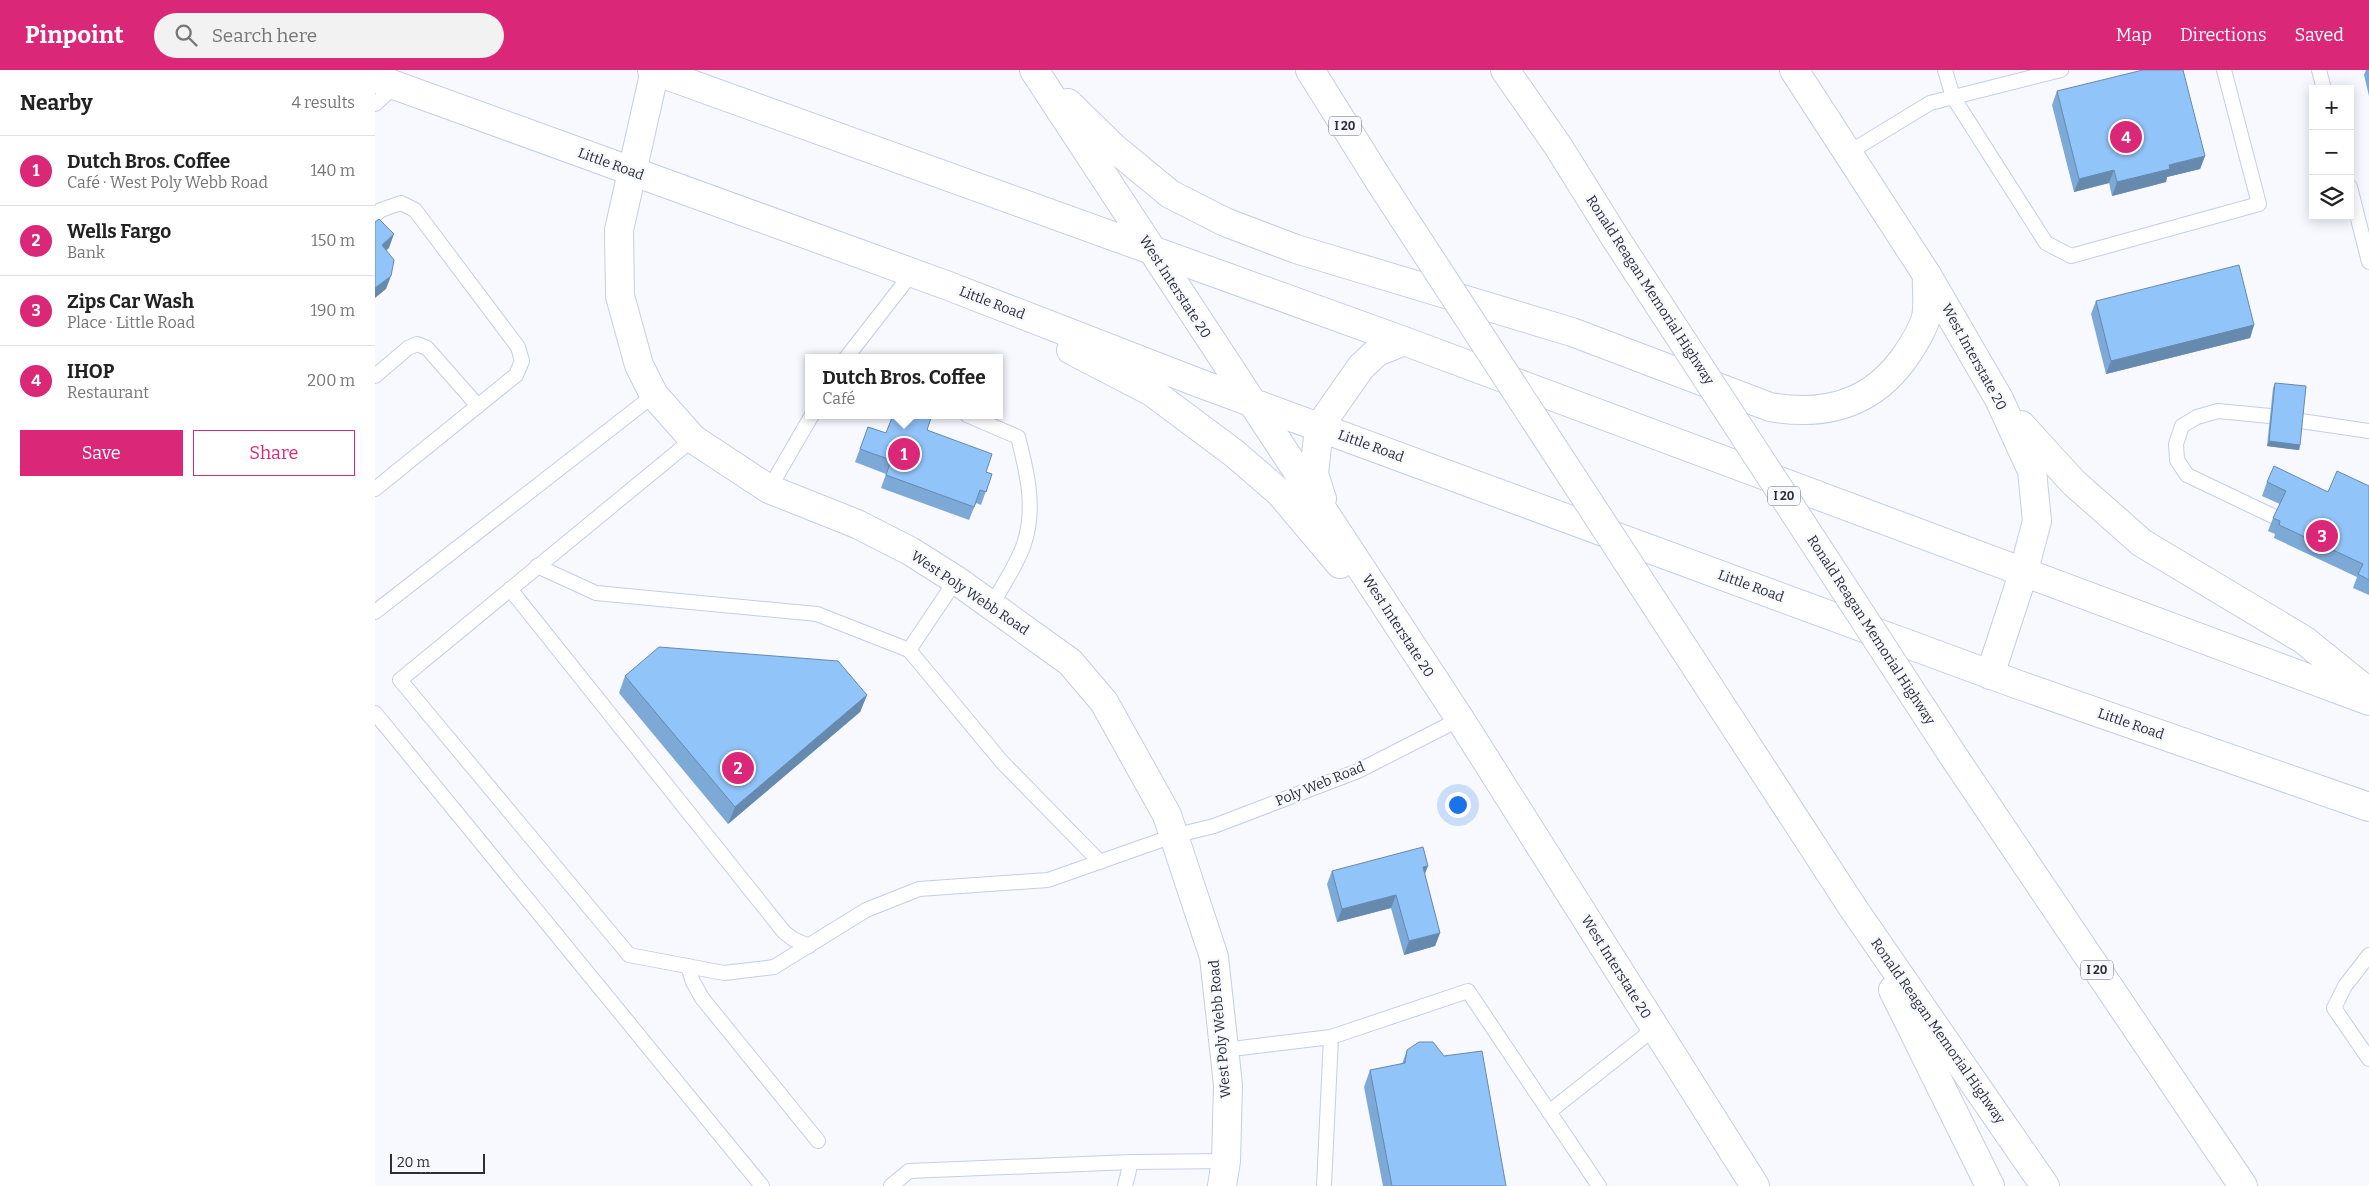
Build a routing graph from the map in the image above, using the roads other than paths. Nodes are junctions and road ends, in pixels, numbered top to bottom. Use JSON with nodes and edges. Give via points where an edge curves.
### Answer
{"nodes":[{"id":1,"x":654,"y":70,"type":"edge"},
{"id":2,"x":1035,"y":70,"type":"edge"},
{"id":3,"x":1295,"y":70,"type":"edge"},
{"id":4,"x":1310,"y":70,"type":"edge"},
{"id":5,"x":1505,"y":70,"type":"edge"},
{"id":6,"x":1519,"y":70,"type":"edge"},
{"id":7,"x":1794,"y":70,"type":"edge"},
{"id":8,"x":1945,"y":70,"type":"edge"},
{"id":9,"x":2061,"y":70,"type":"edge"},
{"id":10,"x":2225,"y":70,"type":"edge"},
{"id":11,"x":2319,"y":70,"type":"edge"},
{"id":12,"x":385,"y":82,"type":"edge"},
{"id":13,"x":2323,"y":85,"type":"edge"},
{"id":14,"x":1953,"y":97,"type":"junction"},
{"id":15,"x":375,"y":104,"type":"edge"},
{"id":16,"x":1558,"y":146,"type":"junction"},
{"id":17,"x":1848,"y":153,"type":"junction"},
{"id":18,"x":1365,"y":158,"type":"junction"},
{"id":19,"x":632,"y":172,"type":"junction"},
{"id":20,"x":2354,"y":203,"type":"edge"},
{"id":21,"x":375,"y":215,"type":"edge"},
{"id":22,"x":1149,"y":248,"type":"junction"},
{"id":23,"x":2369,"y":262,"type":"edge"},
{"id":24,"x":911,"y":273,"type":"junction"},
{"id":25,"x":1927,"y":275,"type":"junction"},
{"id":26,"x":946,"y":285,"type":"junction"},
{"id":27,"x":1404,"y":341,"type":"junction"},
{"id":28,"x":849,"y":354,"type":"edge"},
{"id":29,"x":375,"y":376,"type":"edge"},
{"id":30,"x":655,"y":396,"type":"junction"},
{"id":31,"x":1999,"y":399,"type":"junction"},
{"id":32,"x":1251,"y":402,"type":"junction"},
{"id":33,"x":478,"y":406,"type":"junction"},
{"id":34,"x":2270,"y":416,"type":"edge"},
{"id":35,"x":810,"y":419,"type":"edge"},
{"id":36,"x":976,"y":419,"type":"edge"},
{"id":37,"x":2301,"y":421,"type":"edge"},
{"id":38,"x":1319,"y":427,"type":"junction"},
{"id":39,"x":2369,"y":431,"type":"edge"},
{"id":40,"x":693,"y":439,"type":"junction"},
{"id":41,"x":375,"y":489,"type":"edge"},
{"id":42,"x":769,"y":489,"type":"junction"},
{"id":43,"x":2275,"y":517,"type":"edge"},
{"id":44,"x":1329,"y":521,"type":"junction"},
{"id":45,"x":537,"y":566,"type":"junction"},
{"id":46,"x":2023,"y":574,"type":"junction"},
{"id":47,"x":956,"y":580,"type":"junction"},
{"id":48,"x":507,"y":591,"type":"junction"},
{"id":49,"x":992,"y":605,"type":"junction"},
{"id":50,"x":375,"y":612,"type":"edge"},
{"id":51,"x":909,"y":650,"type":"junction"},
{"id":52,"x":1417,"y":655,"type":"junction"},
{"id":53,"x":1990,"y":675,"type":"junction"},
{"id":54,"x":2369,"y":693,"type":"edge"},
{"id":55,"x":2369,"y":701,"type":"edge"},
{"id":56,"x":375,"y":713,"type":"edge"},
{"id":57,"x":1460,"y":719,"type":"junction"},
{"id":58,"x":2369,"y":807,"type":"edge"},
{"id":59,"x":1173,"y":836,"type":"junction"},
{"id":60,"x":1100,"y":862,"type":"junction"},
{"id":61,"x":1853,"y":908,"type":"junction"},
{"id":62,"x":809,"y":946,"type":"junction"},
{"id":63,"x":2369,"y":955,"type":"edge"},
{"id":64,"x":688,"y":966,"type":"junction"},
{"id":65,"x":1655,"y":1028,"type":"junction"},
{"id":66,"x":1331,"y":1037,"type":"junction"},
{"id":67,"x":1224,"y":1050,"type":"junction"},
{"id":68,"x":2369,"y":1059,"type":"edge"},
{"id":69,"x":1549,"y":1112,"type":"junction"},
{"id":70,"x":818,"y":1141,"type":"dead end"},
{"id":71,"x":1131,"y":1162,"type":"junction"},
{"id":72,"x":1224,"y":1173,"type":"edge"},
{"id":73,"x":762,"y":1186,"type":"edge"},
{"id":74,"x":891,"y":1186,"type":"edge"},
{"id":75,"x":1125,"y":1186,"type":"edge"},
{"id":76,"x":1324,"y":1186,"type":"edge"},
{"id":77,"x":1599,"y":1186,"type":"edge"},
{"id":78,"x":1755,"y":1186,"type":"edge"},
{"id":79,"x":1990,"y":1186,"type":"edge"},
{"id":80,"x":2045,"y":1186,"type":"edge"},
{"id":81,"x":2243,"y":1186,"type":"edge"}],
"edges":[{"from":1,"to":19,"type":"main road","name":"West Poly Webb Road"},
{"from":1,"to":22,"type":"main road"},
{"from":2,"to":22,"type":"main road","name":"West Interstate 20"},
{"from":2,"to":25,"type":"main road","via":[[1113,147],[1170,194],[1225,222],[1296,249],[1573,332],[1770,407],[1796,411],[1835,406],[1869,395],[1894,372],[1917,339],[1926,317]]},
{"from":3,"to":18,"type":"main road"},
{"from":4,"to":18,"type":"main road","name":"Ronald Reagan Memorial Highway","number":"I 20"},
{"from":5,"to":16,"type":"main road","name":"Ronald Reagan Memorial Highway","number":"I 20"},
{"from":6,"to":16,"type":"main road"},
{"from":7,"to":17,"type":"main road","name":"West Interstate 20"},
{"from":8,"to":14,"type":"lane"},
{"from":9,"to":14,"type":"lane"},
{"from":10,"to":14,"type":"lane","via":[[2259,204],[2071,256],[2046,243]]},
{"from":11,"to":13,"type":"lane"},
{"from":12,"to":15,"type":"lane"},
{"from":12,"to":19,"type":"main road","name":"Little Road"},
{"from":14,"to":17,"type":"lane","via":[[1930,103]]},
{"from":16,"to":81,"type":"main road","name":"Ronald Reagan Memorial Highway","number":"I 20","bridge":true,"via":[[1952,754]]},
{"from":17,"to":25,"type":"main road","name":"West Interstate 20"},
{"from":18,"to":61,"type":"main road","name":"Ronald Reagan Memorial Highway","number":"I 20","bridge":true},
{"from":19,"to":24,"type":"main road","name":"Little Road"},
{"from":19,"to":30,"type":"main road","name":"West Poly Webb Road","via":[[619,230],[620,296],[639,365]]},
{"from":20,"to":23,"type":"lane"},
{"from":21,"to":33,"type":"lane","via":[[401,203],[415,210],[518,347],[522,361],[516,375]]},
{"from":22,"to":27,"type":"main road"},
{"from":22,"to":32,"type":"main road","name":"West Interstate 20"},
{"from":24,"to":26,"type":"main road","name":"Little Road"},
{"from":24,"to":28,"type":"lane"},
{"from":25,"to":31,"type":"main road","name":"West Interstate 20"},
{"from":26,"to":32,"type":"main road","name":"Little Road"},
{"from":26,"to":52,"type":"main road","via":[[1152,392],[1235,454],[1280,494]]},
{"from":27,"to":38,"type":"main road","via":[[1377,352],[1361,367]]},
{"from":27,"to":46,"type":"main road"},
{"from":29,"to":33,"type":"lane","via":[[417,344],[427,348]]},
{"from":30,"to":40,"type":"main road","name":"West Poly Webb Road"},
{"from":30,"to":50,"type":"lane"},
{"from":31,"to":46,"type":"main road","name":"West Interstate 20","via":[[2032,471],[2037,521]]},
{"from":31,"to":54,"type":"main road","via":[[2052,461],[2142,543],[2304,640]]},
{"from":32,"to":38,"type":"main road","name":"Little Road"},
{"from":32,"to":44,"type":"main road","name":"West Interstate 20"},
{"from":33,"to":41,"type":"lane"},
{"from":34,"to":43,"type":"lane","via":[[2218,411],[2197,417],[2182,426],[2176,444],[2177,460],[2187,475]]},
{"from":35,"to":42,"type":"lane"},
{"from":36,"to":49,"type":"lane","via":[[1018,437],[1028,477],[1030,519],[1024,545]]},
{"from":37,"to":39,"type":"lane"},
{"from":38,"to":44,"type":"main road","via":[[1314,474]]},
{"from":38,"to":53,"type":"main road","name":"Little Road"},
{"from":40,"to":42,"type":"main road","name":"West Poly Webb Road"},
{"from":40,"to":45,"type":"lane"},
{"from":42,"to":47,"type":"main road","name":"West Poly Webb Road","via":[[857,524],[910,551]]},
{"from":44,"to":52,"type":"main road","name":"West Interstate 20"},
{"from":45,"to":48,"type":"lane"},
{"from":45,"to":51,"type":"lane","via":[[597,593],[817,614]]},
{"from":46,"to":53,"type":"main road","name":"West Interstate 20"},
{"from":46,"to":55,"type":"main road"},
{"from":47,"to":49,"type":"main road","name":"West Poly Webb Road"},
{"from":47,"to":51,"type":"lane"},
{"from":48,"to":62,"type":"lane","via":[[784,932]]},
{"from":48,"to":64,"type":"lane","name":"Poly Web Road","via":[[400,680],[629,955]]},
{"from":49,"to":59,"type":"main road","name":"West Poly Webb Road","via":[[1070,662],[1104,702],[1167,815]]},
{"from":51,"to":60,"type":"lane","via":[[1003,762]]},
{"from":52,"to":57,"type":"main road","name":"West Interstate 20"},
{"from":53,"to":58,"type":"main road","name":"Little Road"},
{"from":56,"to":73,"type":"lane"},
{"from":57,"to":59,"type":"lane","name":"Poly Web Road","via":[[1358,771],[1214,826]]},
{"from":57,"to":65,"type":"main road","name":"West Interstate 20"},
{"from":59,"to":60,"type":"lane","name":"Poly Web Road"},
{"from":59,"to":67,"type":"main road","name":"West Poly Webb Road","via":[[1214,957]]},
{"from":60,"to":62,"type":"lane","name":"Poly Web Road","via":[[1048,880],[919,889],[866,910]]},
{"from":61,"to":79,"type":"main road"},
{"from":61,"to":80,"type":"main road","name":"Ronald Reagan Memorial Highway","number":"I 20"},
{"from":62,"to":64,"type":"lane","name":"Poly Web Road","via":[[774,968],[725,973]]},
{"from":63,"to":68,"type":"lane","via":[[2345,986],[2334,1008]]},
{"from":64,"to":70,"type":"lane","via":[[702,998]]},
{"from":65,"to":69,"type":"lane"},
{"from":65,"to":78,"type":"main road","name":"West Interstate 20"},
{"from":66,"to":67,"type":"lane"},
{"from":66,"to":69,"type":"lane","via":[[1468,991]]},
{"from":66,"to":76,"type":"lane"},
{"from":67,"to":72,"type":"main road","name":"West Poly Webb Road","via":[[1228,1085]]},
{"from":69,"to":77,"type":"lane"},
{"from":71,"to":72,"type":"lane"},
{"from":71,"to":74,"type":"lane","via":[[909,1171]]},
{"from":71,"to":75,"type":"lane"}]}
